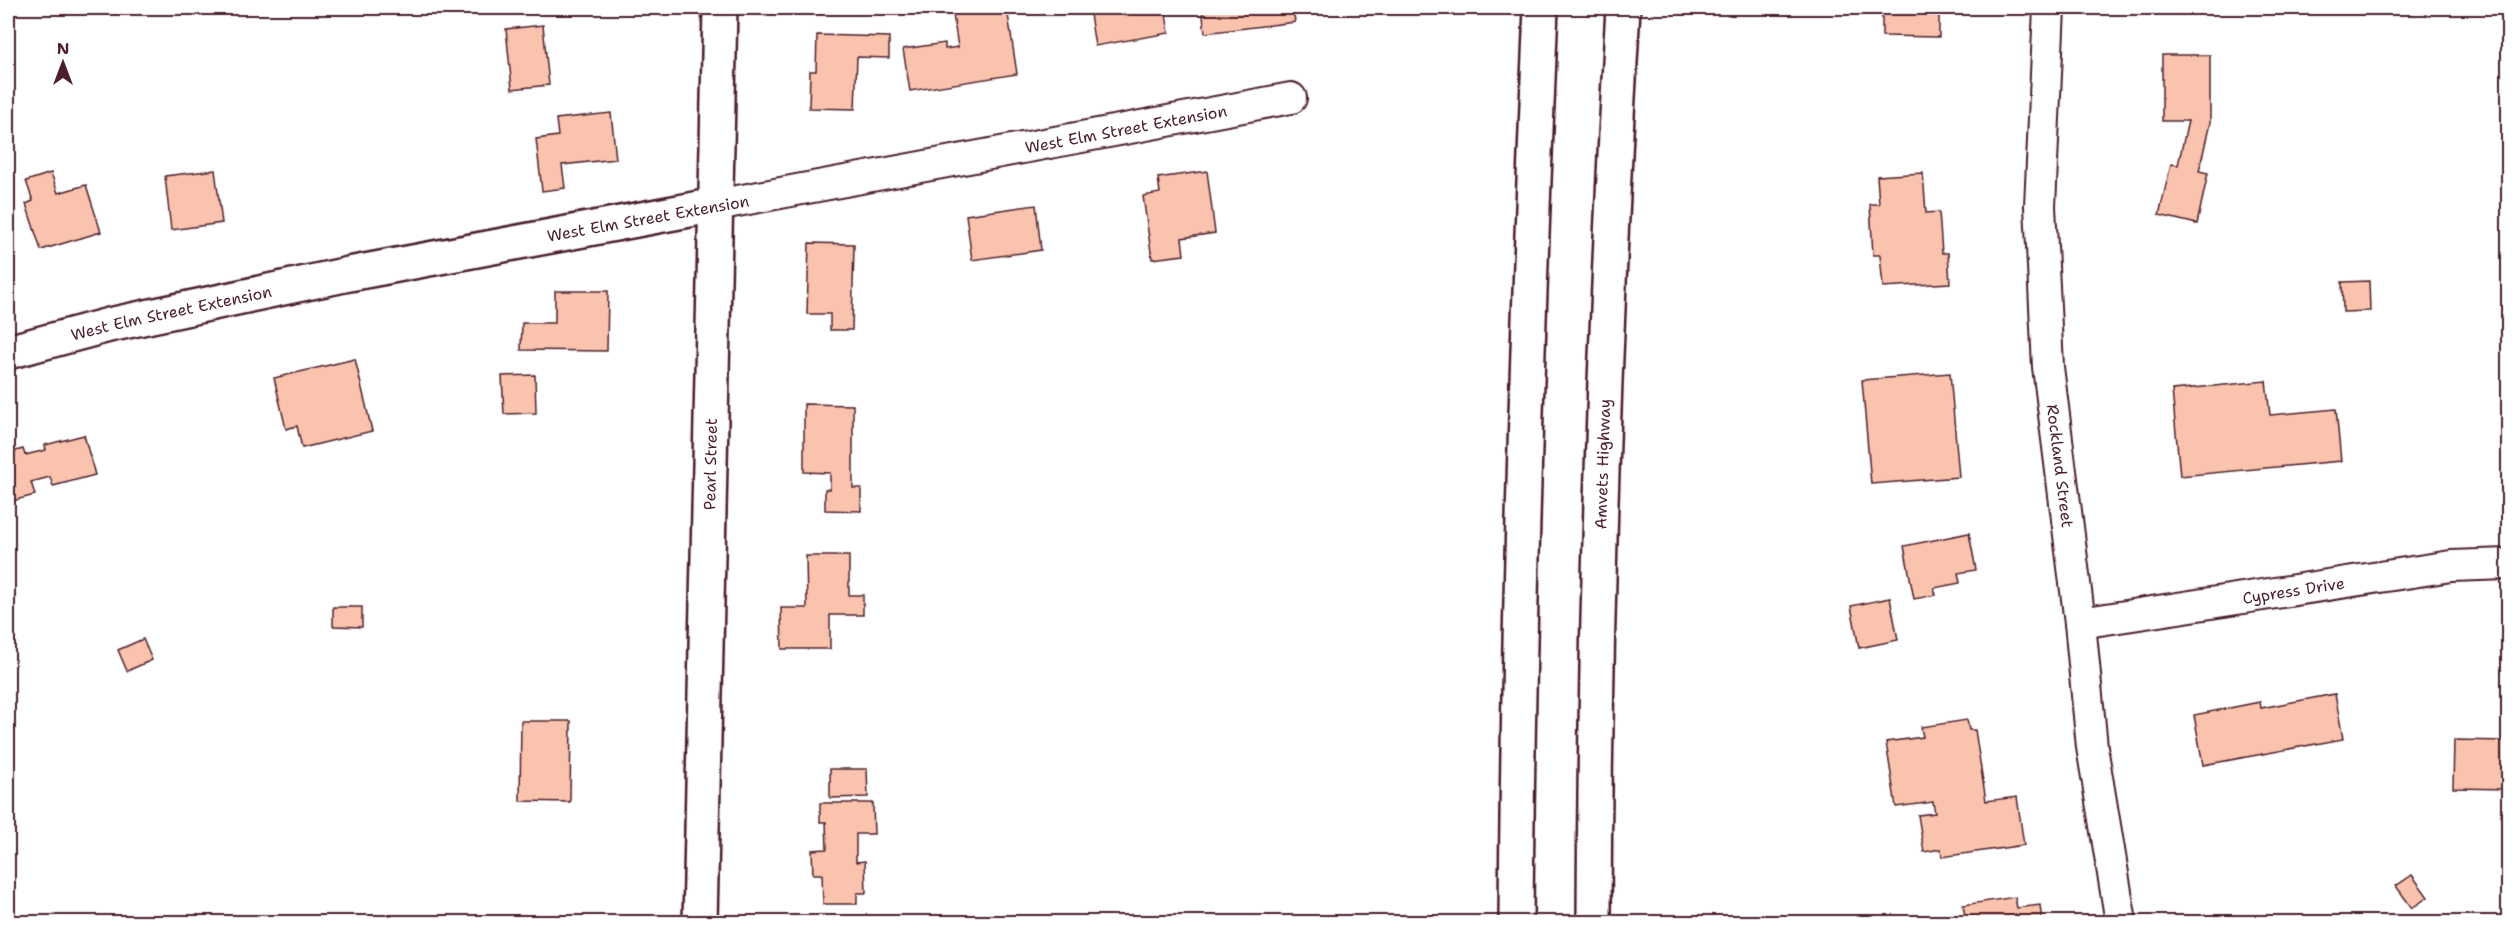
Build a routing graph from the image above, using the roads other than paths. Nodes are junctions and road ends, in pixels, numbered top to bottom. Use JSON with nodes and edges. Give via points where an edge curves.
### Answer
{"nodes":[{"id":1,"x":720,"y":8,"type":"edge"},
{"id":2,"x":1541,"y":8,"type":"edge"},
{"id":3,"x":1623,"y":8,"type":"edge"},
{"id":4,"x":2049,"y":8,"type":"edge"},
{"id":5,"x":1291,"y":98,"type":"dead end"},
{"id":6,"x":716,"y":206,"type":"junction"},
{"id":7,"x":8,"y":352,"type":"edge"},
{"id":8,"x":2508,"y":564,"type":"edge"},
{"id":9,"x":2080,"y":623,"type":"junction"},
{"id":10,"x":700,"y":922,"type":"edge"},
{"id":11,"x":1516,"y":922,"type":"edge"},
{"id":12,"x":1594,"y":922,"type":"edge"},
{"id":13,"x":2121,"y":922,"type":"edge"}],
"edges":[{"from":1,"to":6,"type":"main road","name":"Pearl Street"},
{"from":2,"to":11,"type":"main road","via":[[1526,378]]},
{"from":3,"to":12,"type":"main road","name":"Amvets Highway","via":[[1611,204],[1597,619]]},
{"from":4,"to":9,"type":"street","name":"Rockland Street","via":[[2040,206],[2048,367]]},
{"from":5,"to":6,"type":"street","name":"West Elm Street Extension"},
{"from":6,"to":7,"type":"main road","name":"West Elm Street Extension","via":[[349,274],[109,325]]},
{"from":6,"to":10,"type":"main road","name":"Pearl Street"},
{"from":8,"to":9,"type":"street","name":"Cypress Drive","via":[[2451,566]]},
{"from":9,"to":13,"type":"street","name":"Rockland Street","via":[[2091,747]]}]}
